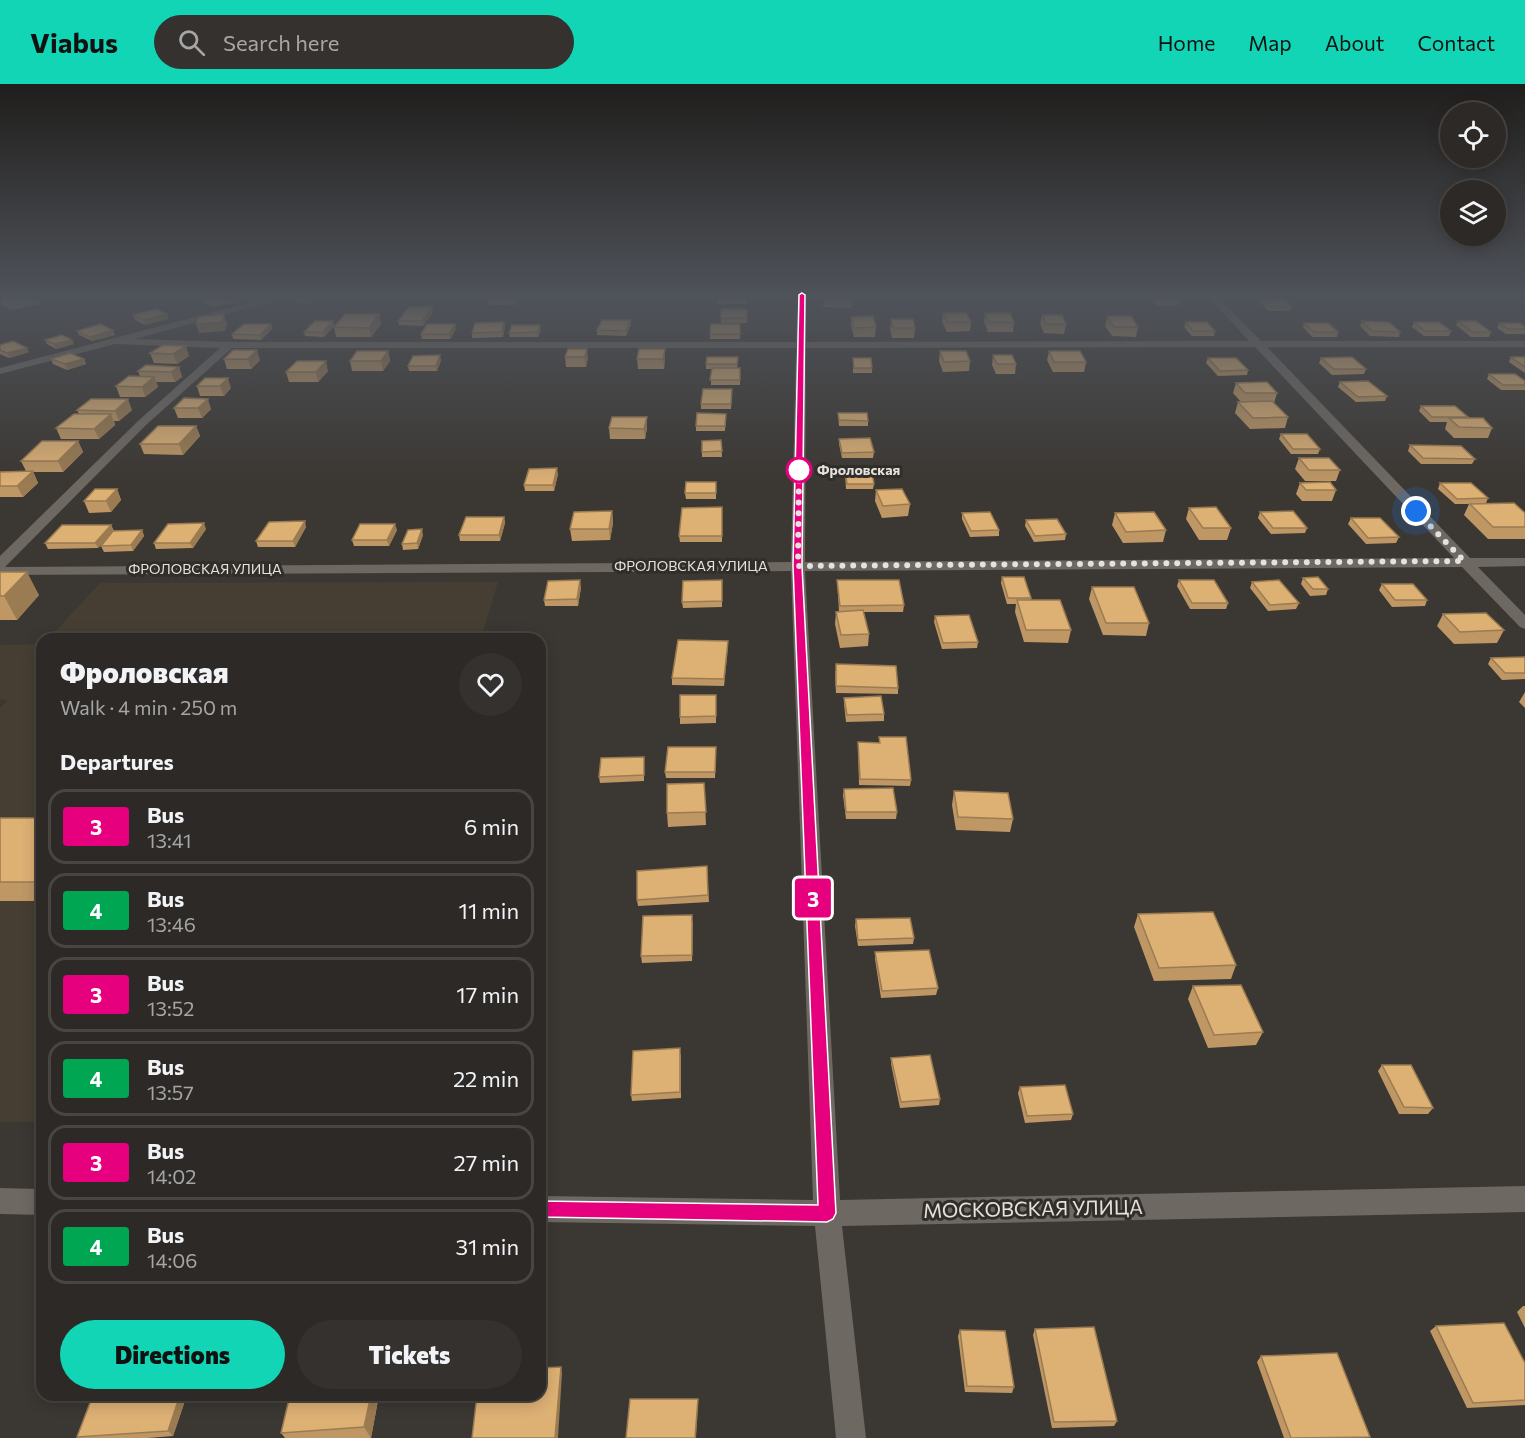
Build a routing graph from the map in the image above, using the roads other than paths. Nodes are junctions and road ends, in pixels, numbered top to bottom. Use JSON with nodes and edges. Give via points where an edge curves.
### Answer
{"nodes":[{"id":1,"x":49,"y":358,"type":"edge"},
{"id":2,"x":214,"y":358,"type":"edge"},
{"id":3,"x":800,"y":358,"type":"edge"},
{"id":4,"x":1270,"y":358,"type":"edge"},
{"id":5,"x":0,"y":371,"type":"edge"},
{"id":6,"x":1464,"y":561,"type":"junction"},
{"id":7,"x":1525,"y":562,"type":"edge"},
{"id":8,"x":0,"y":564,"type":"edge"},
{"id":9,"x":798,"y":566,"type":"junction"},
{"id":10,"x":0,"y":571,"type":"edge"},
{"id":11,"x":1525,"y":624,"type":"edge"},
{"id":12,"x":1525,"y":1199,"type":"edge"},
{"id":13,"x":0,"y":1201,"type":"edge"},
{"id":14,"x":36,"y":1202,"type":"edge"},
{"id":15,"x":546,"y":1209,"type":"edge"},
{"id":16,"x":827,"y":1213,"type":"junction"},
{"id":17,"x":851,"y":1438,"type":"edge"}],
"edges":[{"from":1,"to":5,"type":"street"},
{"from":2,"to":8,"type":"street","via":[[142,423]]},
{"from":3,"to":9,"type":"street"},
{"from":4,"to":6,"type":"street"},
{"from":6,"to":7,"type":"street","name":"ФРОЛОВСКАЯ УЛИЦА"},
{"from":6,"to":9,"type":"street","name":"ФРОЛОВСКАЯ УЛИЦА"},
{"from":6,"to":11,"type":"street"},
{"from":9,"to":10,"type":"street","name":"ФРОЛОВСКАЯ УЛИЦА"},
{"from":9,"to":16,"type":"street"},
{"from":12,"to":16,"type":"street","name":"МОСКОВСКАЯ УЛИЦА"},
{"from":13,"to":14,"type":"street"},
{"from":15,"to":16,"type":"street","name":"МОСКОВСКАЯ УЛИЦА"},
{"from":16,"to":17,"type":"street"}]}
